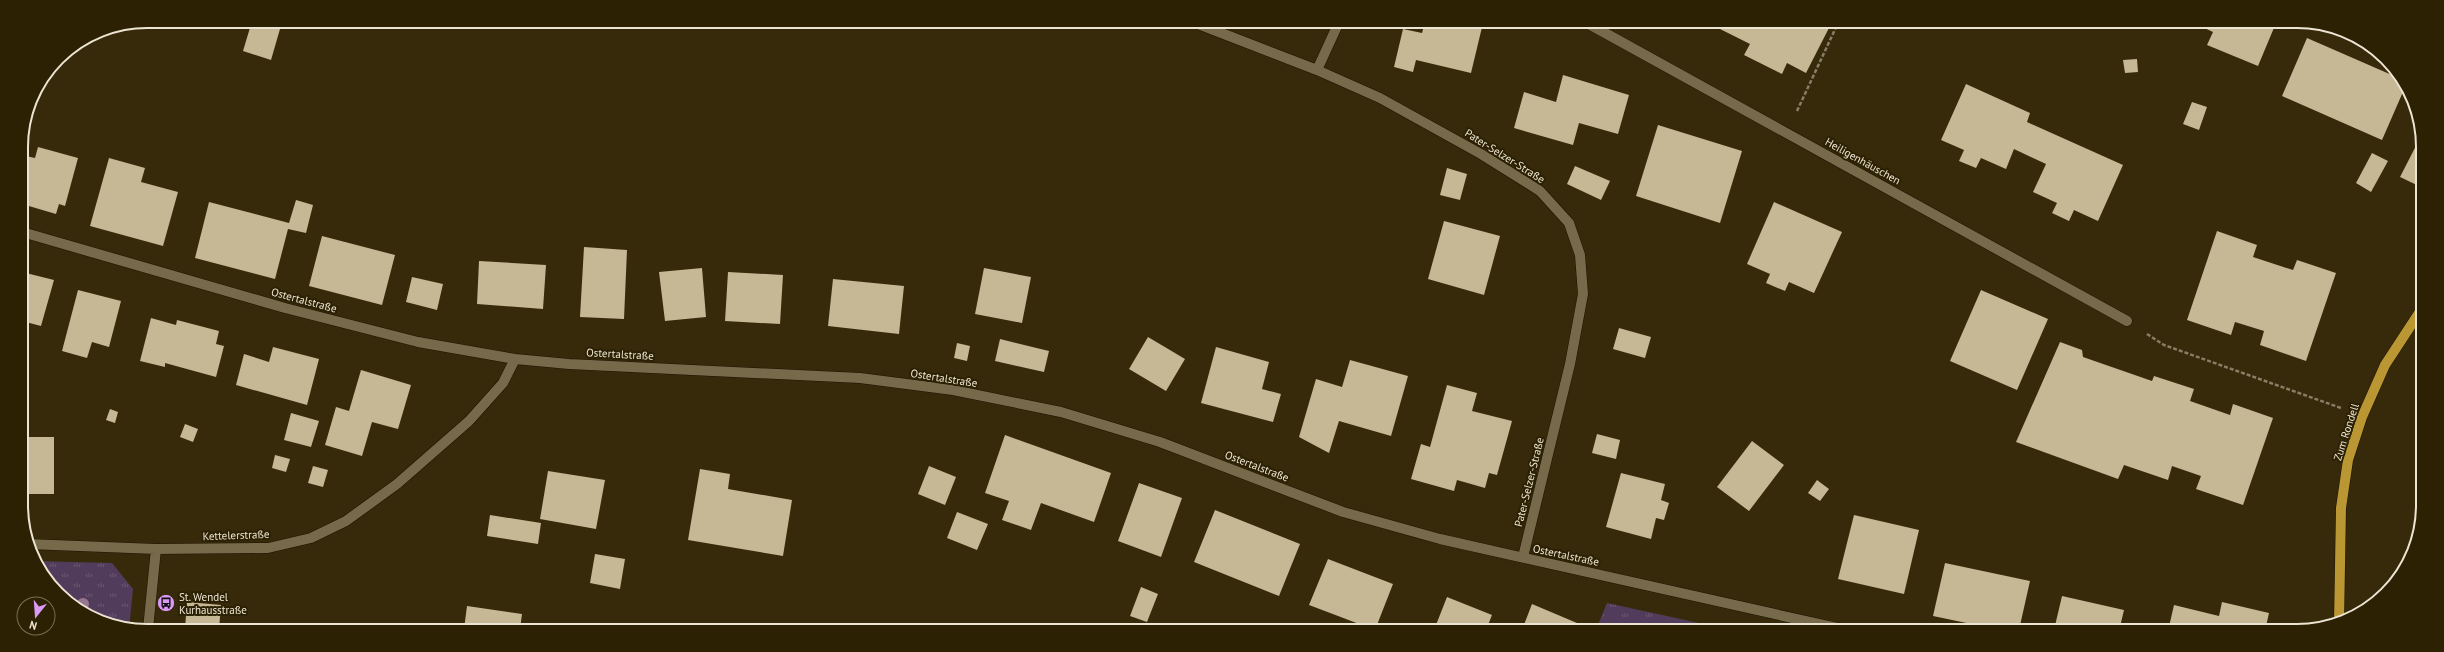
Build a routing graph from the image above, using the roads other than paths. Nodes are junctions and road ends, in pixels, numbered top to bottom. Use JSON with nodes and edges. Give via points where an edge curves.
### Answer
{"nodes":[{"id":1,"x":1208,"y":28,"type":"edge"},
{"id":2,"x":1337,"y":28,"type":"edge"},
{"id":3,"x":1596,"y":28,"type":"edge"},
{"id":4,"x":1317,"y":70,"type":"junction"},
{"id":5,"x":28,"y":234,"type":"edge"},
{"id":6,"x":2416,"y":318,"type":"edge"},
{"id":7,"x":2127,"y":321,"type":"road end"},
{"id":8,"x":515,"y":358,"type":"junction"},
{"id":9,"x":35,"y":544,"type":"edge"},
{"id":10,"x":156,"y":549,"type":"junction"},
{"id":11,"x":1523,"y":558,"type":"junction"},
{"id":12,"x":2340,"y":616,"type":"edge"},
{"id":13,"x":148,"y":624,"type":"edge"},
{"id":14,"x":1819,"y":624,"type":"edge"}],
"edges":[{"from":1,"to":4,"type":"street","name":"Pater-Selzer-Straße"},
{"from":2,"to":4,"type":"street"},
{"from":3,"to":7,"type":"street","name":"Heiligenhäuschen"},
{"from":4,"to":11,"type":"street","name":"Pater-Selzer-Straße","via":[[1380,98],[1481,154],[1540,191],[1569,223],[1580,255],[1583,294],[1570,364]]},
{"from":5,"to":8,"type":"street","name":"Ostertalstraße","via":[[285,308],[418,342]]},
{"from":6,"to":12,"type":"main road","name":"Zum Rondell","via":[[2385,365],[2362,417],[2348,460],[2341,508]]},
{"from":8,"to":10,"type":"street","name":"Kettelerstraße","via":[[503,383],[469,421],[396,484],[346,521],[311,538],[268,548]]},
{"from":8,"to":11,"type":"street","name":"Ostertalstraße","via":[[569,364],[860,378],[954,390],[1069,414],[1160,442],[1343,512],[1440,540]]},
{"from":9,"to":10,"type":"street","name":"Kettelerstraße"},
{"from":10,"to":13,"type":"street"},
{"from":11,"to":14,"type":"street","name":"Ostertalstraße"}]}
